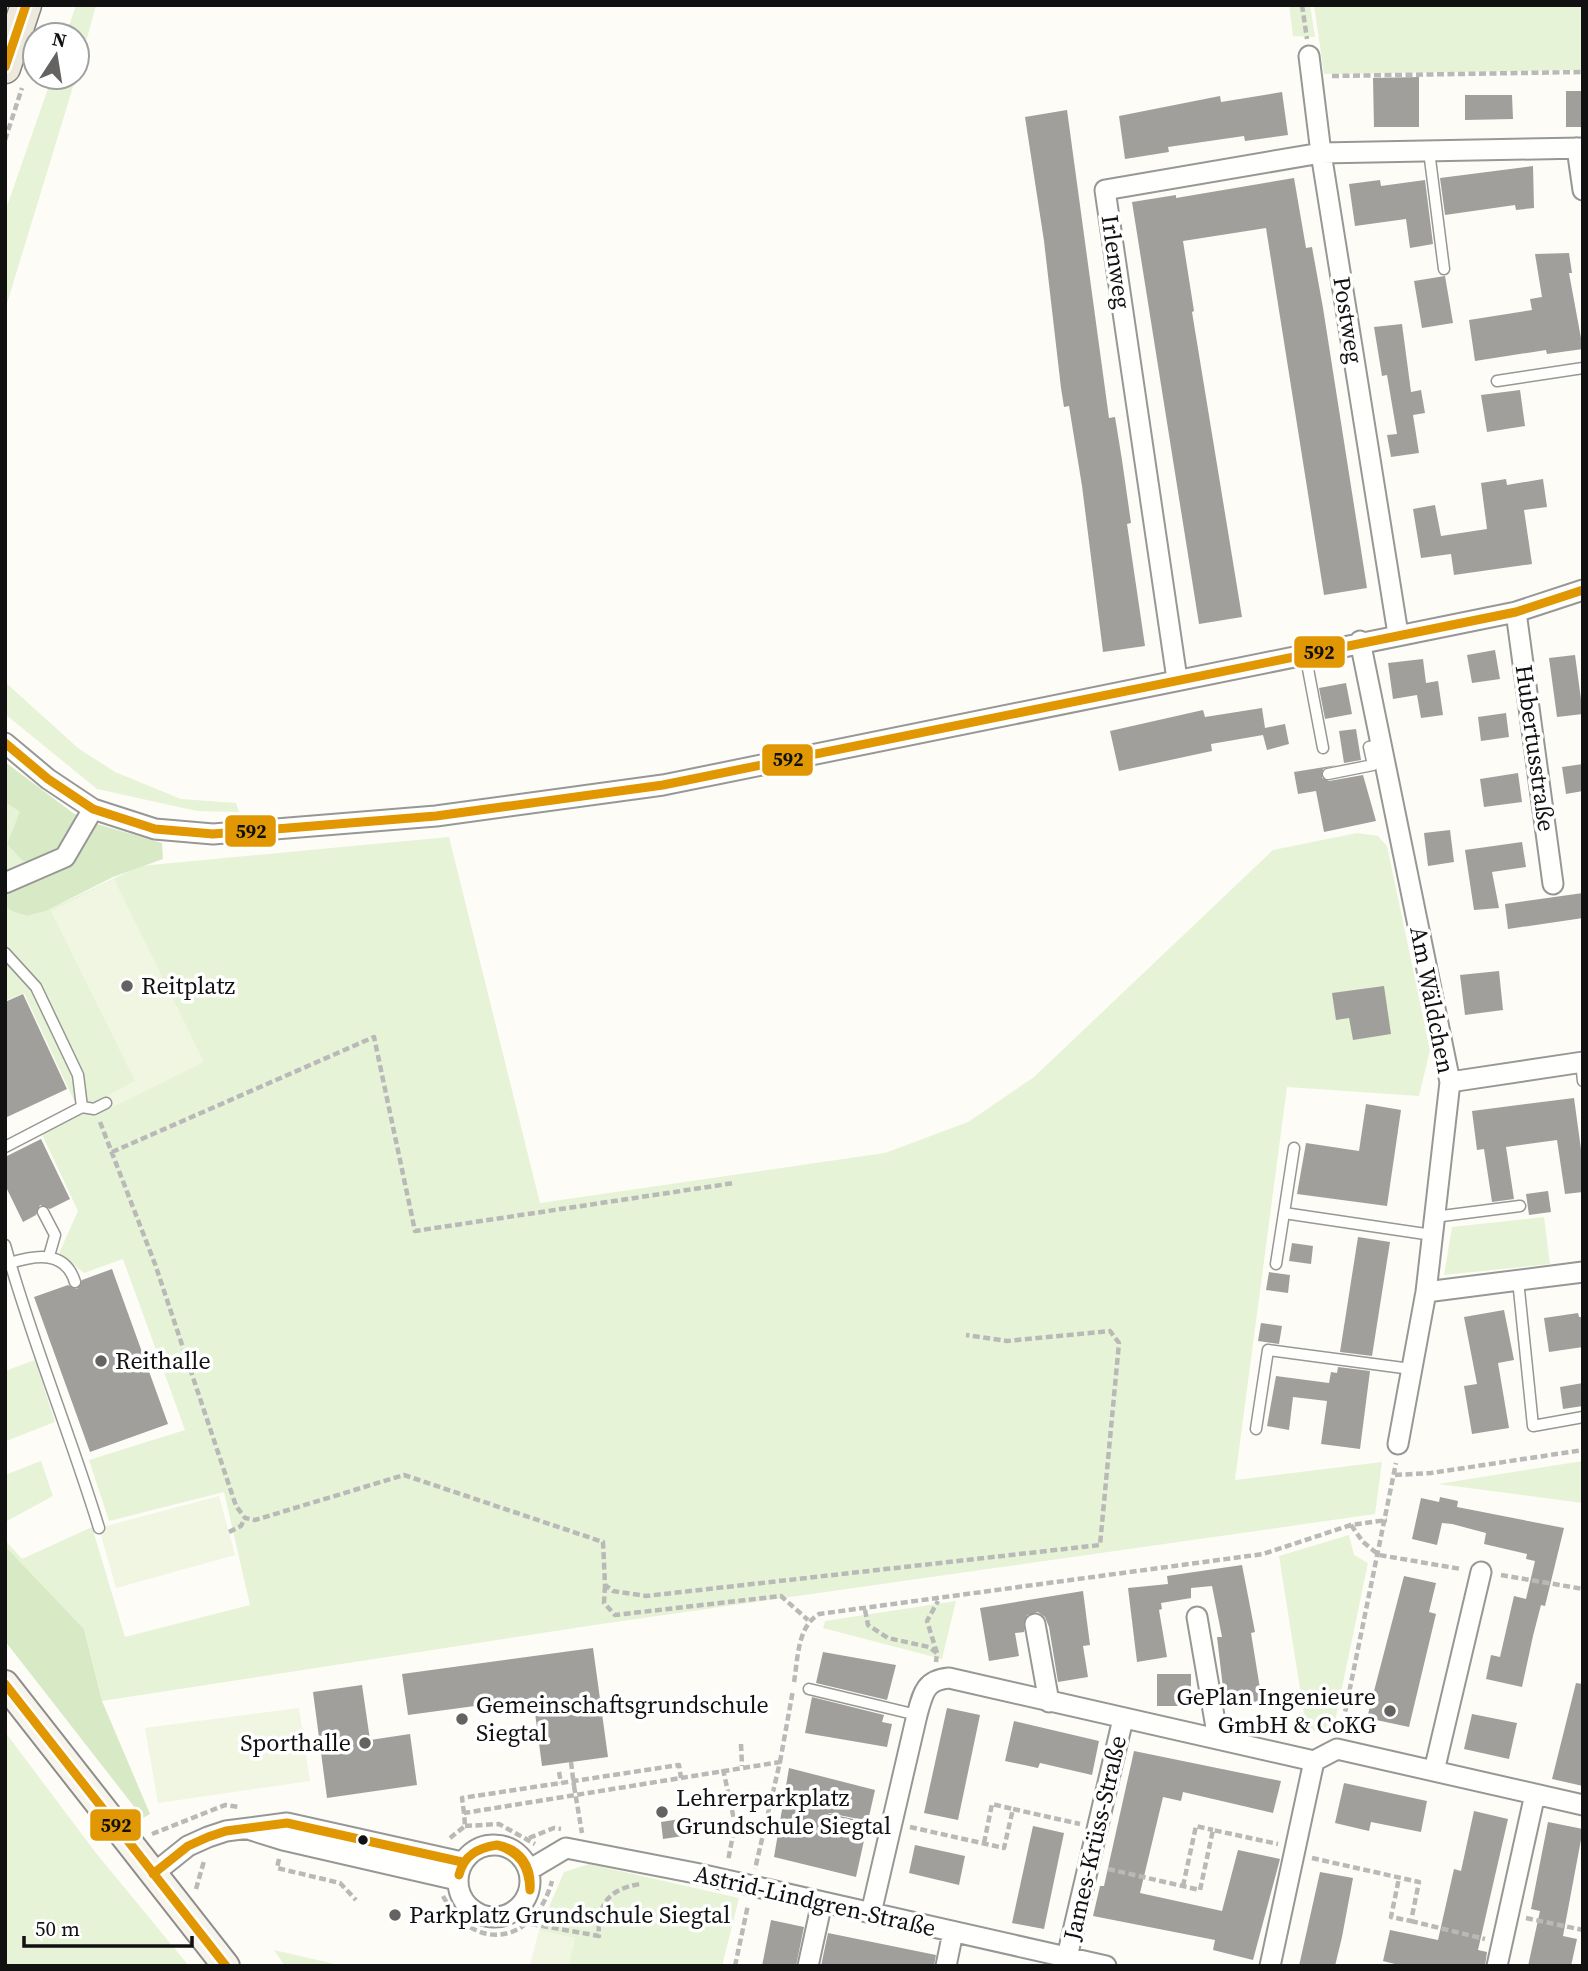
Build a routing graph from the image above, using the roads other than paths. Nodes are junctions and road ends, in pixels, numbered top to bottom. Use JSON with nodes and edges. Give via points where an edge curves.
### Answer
{"nodes":[{"id":1,"x":26,"y":5,"type":"edge"},
{"id":2,"x":1310,"y":66,"type":"road end"},
{"id":3,"x":15,"y":74,"type":"edge"},
{"id":4,"x":1580,"y":148,"type":"edge"},
{"id":5,"x":1429,"y":151,"type":"junction"},
{"id":6,"x":1321,"y":153,"type":"junction"},
{"id":7,"x":1583,"y":190,"type":"edge"},
{"id":8,"x":1444,"y":269,"type":"dead end"},
{"id":9,"x":1583,"y":368,"type":"edge"},
{"id":10,"x":1497,"y":381,"type":"dead end"},
{"id":11,"x":1583,"y":590,"type":"edge"},
{"id":12,"x":1516,"y":612,"type":"junction"},
{"id":13,"x":1398,"y":635,"type":"junction"},
{"id":14,"x":1360,"y":641,"type":"junction"},
{"id":15,"x":1305,"y":653,"type":"junction"},
{"id":16,"x":1177,"y":680,"type":"junction"},
{"id":17,"x":5,"y":743,"type":"edge"},
{"id":18,"x":1381,"y":745,"type":"junction"},
{"id":19,"x":1323,"y":748,"type":"dead end"},
{"id":20,"x":1328,"y":774,"type":"dead end"},
{"id":21,"x":93,"y":809,"type":"junction"},
{"id":22,"x":5,"y":883,"type":"edge"},
{"id":23,"x":1553,"y":884,"type":"dead end"},
{"id":24,"x":5,"y":953,"type":"edge"},
{"id":25,"x":1582,"y":1068,"type":"edge"},
{"id":26,"x":1450,"y":1082,"type":"junction"},
{"id":27,"x":106,"y":1103,"type":"dead end"},
{"id":28,"x":82,"y":1107,"type":"junction"},
{"id":29,"x":5,"y":1147,"type":"edge"},
{"id":30,"x":1294,"y":1148,"type":"dead end"},
{"id":31,"x":1520,"y":1206,"type":"dead end"},
{"id":32,"x":43,"y":1212,"type":"dead end"},
{"id":33,"x":1284,"y":1213,"type":"junction"},
{"id":34,"x":1433,"y":1226,"type":"junction"},
{"id":35,"x":5,"y":1245,"type":"edge"},
{"id":36,"x":49,"y":1256,"type":"junction"},
{"id":37,"x":10,"y":1263,"type":"junction"},
{"id":38,"x":1276,"y":1264,"type":"dead end"},
{"id":39,"x":1583,"y":1272,"type":"edge"},
{"id":40,"x":1518,"y":1280,"type":"junction"},
{"id":41,"x":75,"y":1282,"type":"dead end"},
{"id":42,"x":1426,"y":1292,"type":"junction"},
{"id":43,"x":1411,"y":1370,"type":"junction"},
{"id":44,"x":1583,"y":1417,"type":"edge"},
{"id":45,"x":1256,"y":1429,"type":"dead end"},
{"id":46,"x":1398,"y":1444,"type":"road end"},
{"id":47,"x":99,"y":1528,"type":"dead end"},
{"id":48,"x":1481,"y":1572,"type":"road end"},
{"id":49,"x":1198,"y":1617,"type":"dead end"},
{"id":50,"x":1035,"y":1624,"type":"dead end"},
{"id":51,"x":5,"y":1684,"type":"edge"},
{"id":52,"x":809,"y":1689,"type":"dead end"},
{"id":53,"x":1049,"y":1702,"type":"junction"},
{"id":54,"x":917,"y":1715,"type":"junction"},
{"id":55,"x":1123,"y":1719,"type":"junction"},
{"id":56,"x":1218,"y":1739,"type":"junction"},
{"id":57,"x":1314,"y":1761,"type":"junction"},
{"id":58,"x":1434,"y":1771,"type":"junction"},
{"id":59,"x":1535,"y":1794,"type":"junction"},
{"id":60,"x":1583,"y":1805,"type":"edge"},
{"id":61,"x":828,"y":1820,"type":"dead end"},
{"id":62,"x":891,"y":1828,"type":"junction"},
{"id":63,"x":529,"y":1870,"type":"junction"},
{"id":64,"x":460,"y":1871,"type":"junction"},
{"id":65,"x":153,"y":1874,"type":"junction"},
{"id":66,"x":822,"y":1902,"type":"junction"},
{"id":67,"x":871,"y":1913,"type":"junction"},
{"id":68,"x":953,"y":1932,"type":"junction"},
{"id":69,"x":1079,"y":1961,"type":"edge"},
{"id":70,"x":226,"y":1966,"type":"edge"},
{"id":71,"x":808,"y":1966,"type":"edge"},
{"id":72,"x":946,"y":1966,"type":"edge"},
{"id":73,"x":1106,"y":1966,"type":"edge"},
{"id":74,"x":1270,"y":1966,"type":"edge"},
{"id":75,"x":1497,"y":1966,"type":"edge"}],
"edges":[{"from":1,"to":3,"type":"main road"},
{"from":2,"to":6,"type":"street","name":"Postweg"},
{"from":4,"to":5,"type":"street","name":"Irlenweg"},
{"from":4,"to":7,"type":"street","name":"Irlenweg"},
{"from":5,"to":6,"type":"street","name":"Irlenweg"},
{"from":5,"to":8,"type":"lane"},
{"from":6,"to":13,"type":"street","name":"Postweg"},
{"from":6,"to":16,"type":"street","name":"Irlenweg","via":[[1105,190]]},
{"from":9,"to":10,"type":"lane"},
{"from":11,"to":12,"type":"street"},
{"from":12,"to":13,"type":"street"},
{"from":12,"to":23,"type":"street","name":"Hubertusstraße"},
{"from":13,"to":14,"type":"street"},
{"from":14,"to":15,"type":"street"},
{"from":14,"to":18,"type":"street","name":"Am Wäldchen"},
{"from":15,"to":16,"type":"street"},
{"from":15,"to":19,"type":"lane"},
{"from":16,"to":21,"type":"street","via":[[663,785],[436,816],[213,834],[155,829]]},
{"from":17,"to":21,"type":"street"},
{"from":18,"to":20,"type":"lane","via":[[1369,747],[1373,765]]},
{"from":18,"to":26,"type":"street","name":"Am Wäldchen"},
{"from":21,"to":22,"type":"street","via":[[65,857]]},
{"from":24,"to":28,"type":"lane","via":[[36,987],[78,1075]]},
{"from":25,"to":26,"type":"street"},
{"from":26,"to":34,"type":"street","name":"Am Wäldchen"},
{"from":27,"to":28,"type":"lane","via":[[94,1109]]},
{"from":28,"to":29,"type":"lane"},
{"from":30,"to":33,"type":"lane"},
{"from":31,"to":34,"type":"lane"},
{"from":32,"to":36,"type":"lane","via":[[55,1235]]},
{"from":33,"to":34,"type":"lane"},
{"from":33,"to":38,"type":"lane"},
{"from":34,"to":42,"type":"street","name":"Am Wäldchen"},
{"from":35,"to":37,"type":"lane"},
{"from":36,"to":37,"type":"lane"},
{"from":36,"to":41,"type":"lane","via":[[72,1273]]},
{"from":37,"to":47,"type":"lane"},
{"from":39,"to":40,"type":"street"},
{"from":40,"to":42,"type":"street"},
{"from":40,"to":44,"type":"lane","via":[[1533,1426]]},
{"from":42,"to":43,"type":"street","name":"Am Wäldchen"},
{"from":43,"to":45,"type":"lane","via":[[1268,1350]]},
{"from":43,"to":46,"type":"street","name":"Am Wäldchen"},
{"from":48,"to":58,"type":"street"},
{"from":49,"to":56,"type":"street"},
{"from":50,"to":53,"type":"street"},
{"from":51,"to":65,"type":"street"},
{"from":52,"to":54,"type":"lane"},
{"from":53,"to":54,"type":"street","via":[[949,1678],[934,1679],[925,1687]]},
{"from":53,"to":55,"type":"street"},
{"from":54,"to":62,"type":"street"},
{"from":55,"to":56,"type":"street"},
{"from":55,"to":69,"type":"street","name":"James-Krüss-Straße","via":[[1090,1865]]},
{"from":56,"to":57,"type":"street"},
{"from":57,"to":58,"type":"street","via":[[1337,1749]]},
{"from":57,"to":74,"type":"street"},
{"from":58,"to":59,"type":"street"},
{"from":59,"to":60,"type":"street"},
{"from":59,"to":75,"type":"street"},
{"from":61,"to":62,"type":"lane"},
{"from":62,"to":67,"type":"street"},
{"from":63,"to":64,"type":"street","via":[[516,1852],[495,1844],[471,1852]]},
{"from":63,"to":64,"type":"street","via":[[528,1894],[512,1913],[500,1917],[488,1917],[468,1907],[461,1897]]},
{"from":63,"to":66,"type":"street","name":"Astrid-Lindgren-Straße","via":[[566,1848]]},
{"from":64,"to":65,"type":"street","via":[[283,1840],[247,1828],[188,1846]]},
{"from":65,"to":70,"type":"street"},
{"from":66,"to":67,"type":"street","name":"Astrid-Lindgren-Straße"},
{"from":66,"to":71,"type":"street"},
{"from":67,"to":68,"type":"street","name":"Astrid-Lindgren-Straße"},
{"from":68,"to":69,"type":"street","name":"Astrid-Lindgren-Straße"},
{"from":68,"to":72,"type":"street"},
{"from":69,"to":73,"type":"street","name":"Astrid-Lindgren-Straße"}]}
